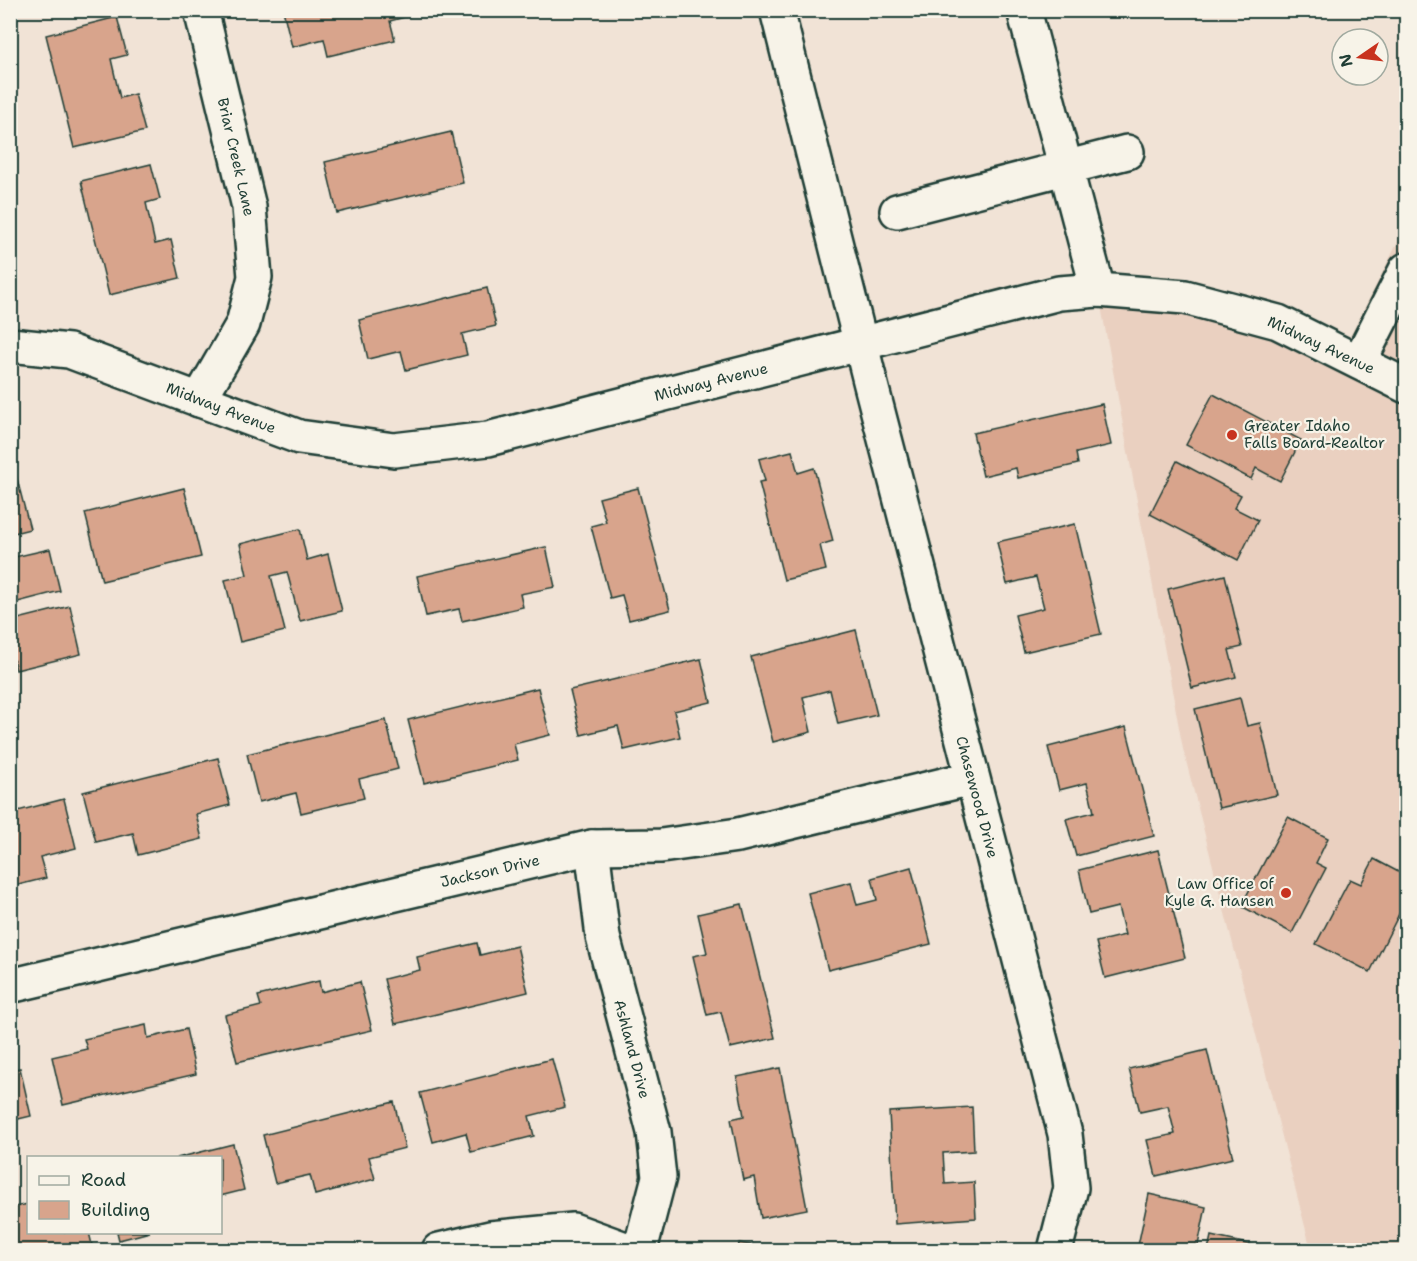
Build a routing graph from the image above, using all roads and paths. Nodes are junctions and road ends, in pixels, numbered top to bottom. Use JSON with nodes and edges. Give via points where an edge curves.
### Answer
{"nodes":[{"id":1,"x":201,"y":10,"type":"edge"},
{"id":2,"x":777,"y":10,"type":"edge"},
{"id":3,"x":1024,"y":10,"type":"edge"},
{"id":4,"x":1127,"y":152,"type":"dead end"},
{"id":5,"x":1065,"y":168,"type":"junction"},
{"id":6,"x":897,"y":211,"type":"dead end"},
{"id":7,"x":1407,"y":270,"type":"edge"},
{"id":8,"x":1098,"y":290,"type":"junction"},
{"id":9,"x":861,"y":344,"type":"junction"},
{"id":10,"x":10,"y":345,"type":"edge"},
{"id":11,"x":1359,"y":362,"type":"junction"},
{"id":12,"x":1407,"y":386,"type":"edge"},
{"id":13,"x":199,"y":400,"type":"junction"},
{"id":14,"x":972,"y":778,"type":"junction"},
{"id":15,"x":592,"y":847,"type":"junction"},
{"id":16,"x":10,"y":986,"type":"edge"},
{"id":17,"x":439,"y":1251,"type":"edge"},
{"id":18,"x":628,"y":1251,"type":"edge"},
{"id":19,"x":640,"y":1251,"type":"edge"},
{"id":20,"x":1055,"y":1251,"type":"edge"}],
"edges":[{"from":1,"to":13,"type":"street","name":"Briar Creek Lane","via":[[249,207],[255,277],[243,324]]},
{"from":2,"to":9,"type":"street","name":"Chasewood Drive"},
{"from":3,"to":5,"type":"street"},
{"from":4,"to":5,"type":"street"},
{"from":5,"to":6,"type":"street"},
{"from":5,"to":8,"type":"street"},
{"from":7,"to":11,"type":"street"},
{"from":8,"to":9,"type":"street","name":"Midway Avenue","via":[[1059,293]]},
{"from":8,"to":11,"type":"street","name":"Midway Avenue","via":[[1185,297],[1278,322]]},
{"from":9,"to":13,"type":"street","name":"Midway Avenue","via":[[488,440],[394,450],[299,437]]},
{"from":9,"to":14,"type":"street","name":"Chasewood Drive"},
{"from":10,"to":13,"type":"street","name":"Midway Avenue","via":[[69,351]]},
{"from":11,"to":12,"type":"street","name":"Midway Avenue"},
{"from":14,"to":15,"type":"street","name":"Jackson Drive","via":[[738,835],[661,846]]},
{"from":14,"to":20,"type":"street","name":"Chasewood Drive","via":[[1065,1134],[1071,1188]]},
{"from":15,"to":16,"type":"street","name":"Jackson Drive"},
{"from":15,"to":19,"type":"street","name":"Ashland Drive","via":[[603,937],[654,1132],[659,1177]]},
{"from":17,"to":18,"type":"street","via":[[490,1238],[573,1230]]}]}
